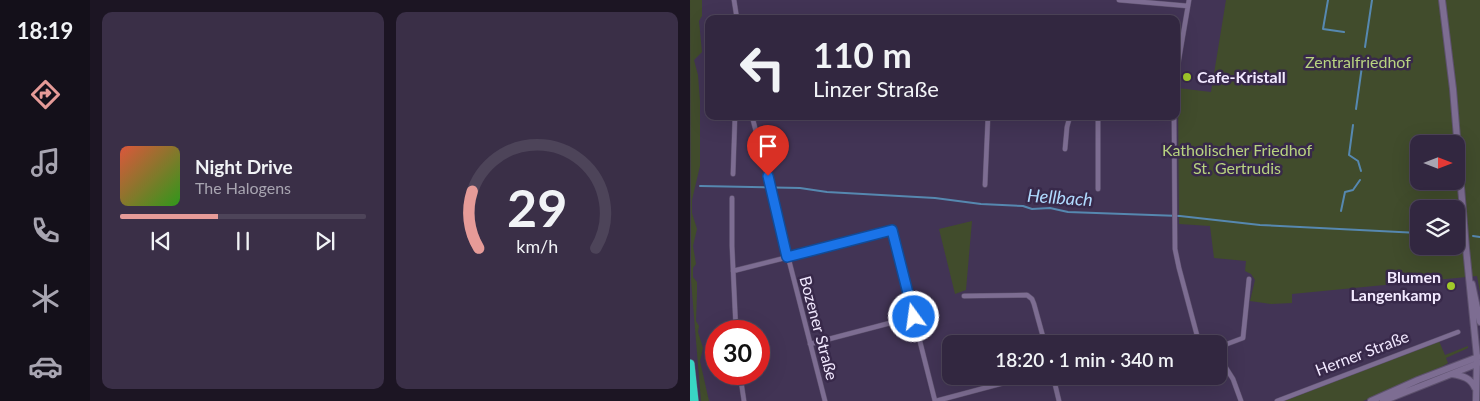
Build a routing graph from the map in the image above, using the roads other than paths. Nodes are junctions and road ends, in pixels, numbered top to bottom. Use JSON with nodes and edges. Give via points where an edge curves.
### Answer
{"nodes":[{"id":1,"x":734,"y":0,"type":"edge"},
{"id":2,"x":1119,"y":0,"type":"edge"},
{"id":3,"x":1189,"y":0,"type":"edge"},
{"id":4,"x":1442,"y":0,"type":"edge"},
{"id":5,"x":1188,"y":6,"type":"junction"},
{"id":6,"x":736,"y":15,"type":"edge"},
{"id":7,"x":1180,"y":53,"type":"edge"},
{"id":8,"x":734,"y":120,"type":"edge"},
{"id":9,"x":753,"y":120,"type":"edge"},
{"id":10,"x":988,"y":120,"type":"edge"},
{"id":11,"x":1069,"y":120,"type":"edge"},
{"id":12,"x":1098,"y":120,"type":"edge"},
{"id":13,"x":1174,"y":120,"type":"edge"},
{"id":14,"x":1065,"y":149,"type":"dead end"},
{"id":15,"x":733,"y":174,"type":"dead end"},
{"id":16,"x":985,"y":185,"type":"dead end"},
{"id":17,"x":1098,"y":189,"type":"dead end"},
{"id":18,"x":732,"y":198,"type":"dead end"},
{"id":19,"x":1466,"y":248,"type":"junction"},
{"id":20,"x":787,"y":257,"type":"junction"},
{"id":21,"x":733,"y":270,"type":"junction"},
{"id":22,"x":1249,"y":279,"type":"dead end"},
{"id":23,"x":964,"y":296,"type":"dead end"},
{"id":24,"x":914,"y":317,"type":"junction"},
{"id":25,"x":735,"y":320,"type":"edge"},
{"id":26,"x":1480,"y":322,"type":"edge"},
{"id":27,"x":1458,"y":332,"type":"dead end"},
{"id":28,"x":1043,"y":335,"type":"edge"},
{"id":29,"x":1197,"y":335,"type":"edge"},
{"id":30,"x":810,"y":344,"type":"junction"},
{"id":31,"x":1227,"y":344,"type":"edge"},
{"id":32,"x":1478,"y":360,"type":"edge"},
{"id":33,"x":690,"y":364,"type":"edge"},
{"id":34,"x":1227,"y":370,"type":"edge"},
{"id":35,"x":1452,"y":374,"type":"junction"},
{"id":36,"x":742,"y":385,"type":"edge"},
{"id":37,"x":996,"y":385,"type":"edge"},
{"id":38,"x":1055,"y":385,"type":"edge"},
{"id":39,"x":1476,"y":390,"type":"junction"},
{"id":40,"x":694,"y":401,"type":"edge"},
{"id":41,"x":744,"y":401,"type":"edge"},
{"id":42,"x":825,"y":401,"type":"edge"},
{"id":43,"x":935,"y":401,"type":"edge"},
{"id":44,"x":1059,"y":401,"type":"edge"},
{"id":45,"x":1241,"y":401,"type":"edge"},
{"id":46,"x":1277,"y":401,"type":"edge"},
{"id":47,"x":1371,"y":401,"type":"edge"},
{"id":48,"x":1383,"y":401,"type":"edge"},
{"id":49,"x":1476,"y":401,"type":"edge"}],
"edges":[{"from":1,"to":6,"type":"street"},
{"from":2,"to":5,"type":"street"},
{"from":3,"to":5,"type":"street"},
{"from":4,"to":19,"type":"street","via":[[1455,107]]},
{"from":5,"to":7,"type":"street"},
{"from":8,"to":15,"type":"street"},
{"from":9,"to":20,"type":"street","name":"Bozener Straße"},
{"from":10,"to":16,"type":"street"},
{"from":11,"to":14,"type":"street"},
{"from":12,"to":17,"type":"street"},
{"from":13,"to":29,"type":"street","via":[[1175,249]]},
{"from":18,"to":21,"type":"street"},
{"from":19,"to":26,"type":"street"},
{"from":19,"to":32,"type":"street"},
{"from":20,"to":21,"type":"street"},
{"from":20,"to":24,"type":"street","via":[[892,230]]},
{"from":20,"to":30,"type":"street","name":"Bozener Straße"},
{"from":21,"to":25,"type":"street"},
{"from":22,"to":31,"type":"street","via":[[1243,338]]},
{"from":23,"to":28,"type":"street","via":[[1027,296],[1034,304]]},
{"from":24,"to":30,"type":"street"},
{"from":24,"to":43,"type":"street"},
{"from":27,"to":46,"type":"street","name":"Herner Straße"},
{"from":30,"to":42,"type":"street","name":"Bozener Straße"},
{"from":32,"to":35,"type":"street"},
{"from":32,"to":39,"type":"street"},
{"from":32,"to":47,"type":"street","via":[[1418,380]]},
{"from":33,"to":40,"type":"highway"},
{"from":34,"to":45,"type":"street"},
{"from":35,"to":39,"type":"street","via":[[1471,381]]},
{"from":35,"to":48,"type":"street"},
{"from":36,"to":41,"type":"street"},
{"from":37,"to":43,"type":"street"},
{"from":38,"to":44,"type":"street"},
{"from":39,"to":49,"type":"street"}]}
